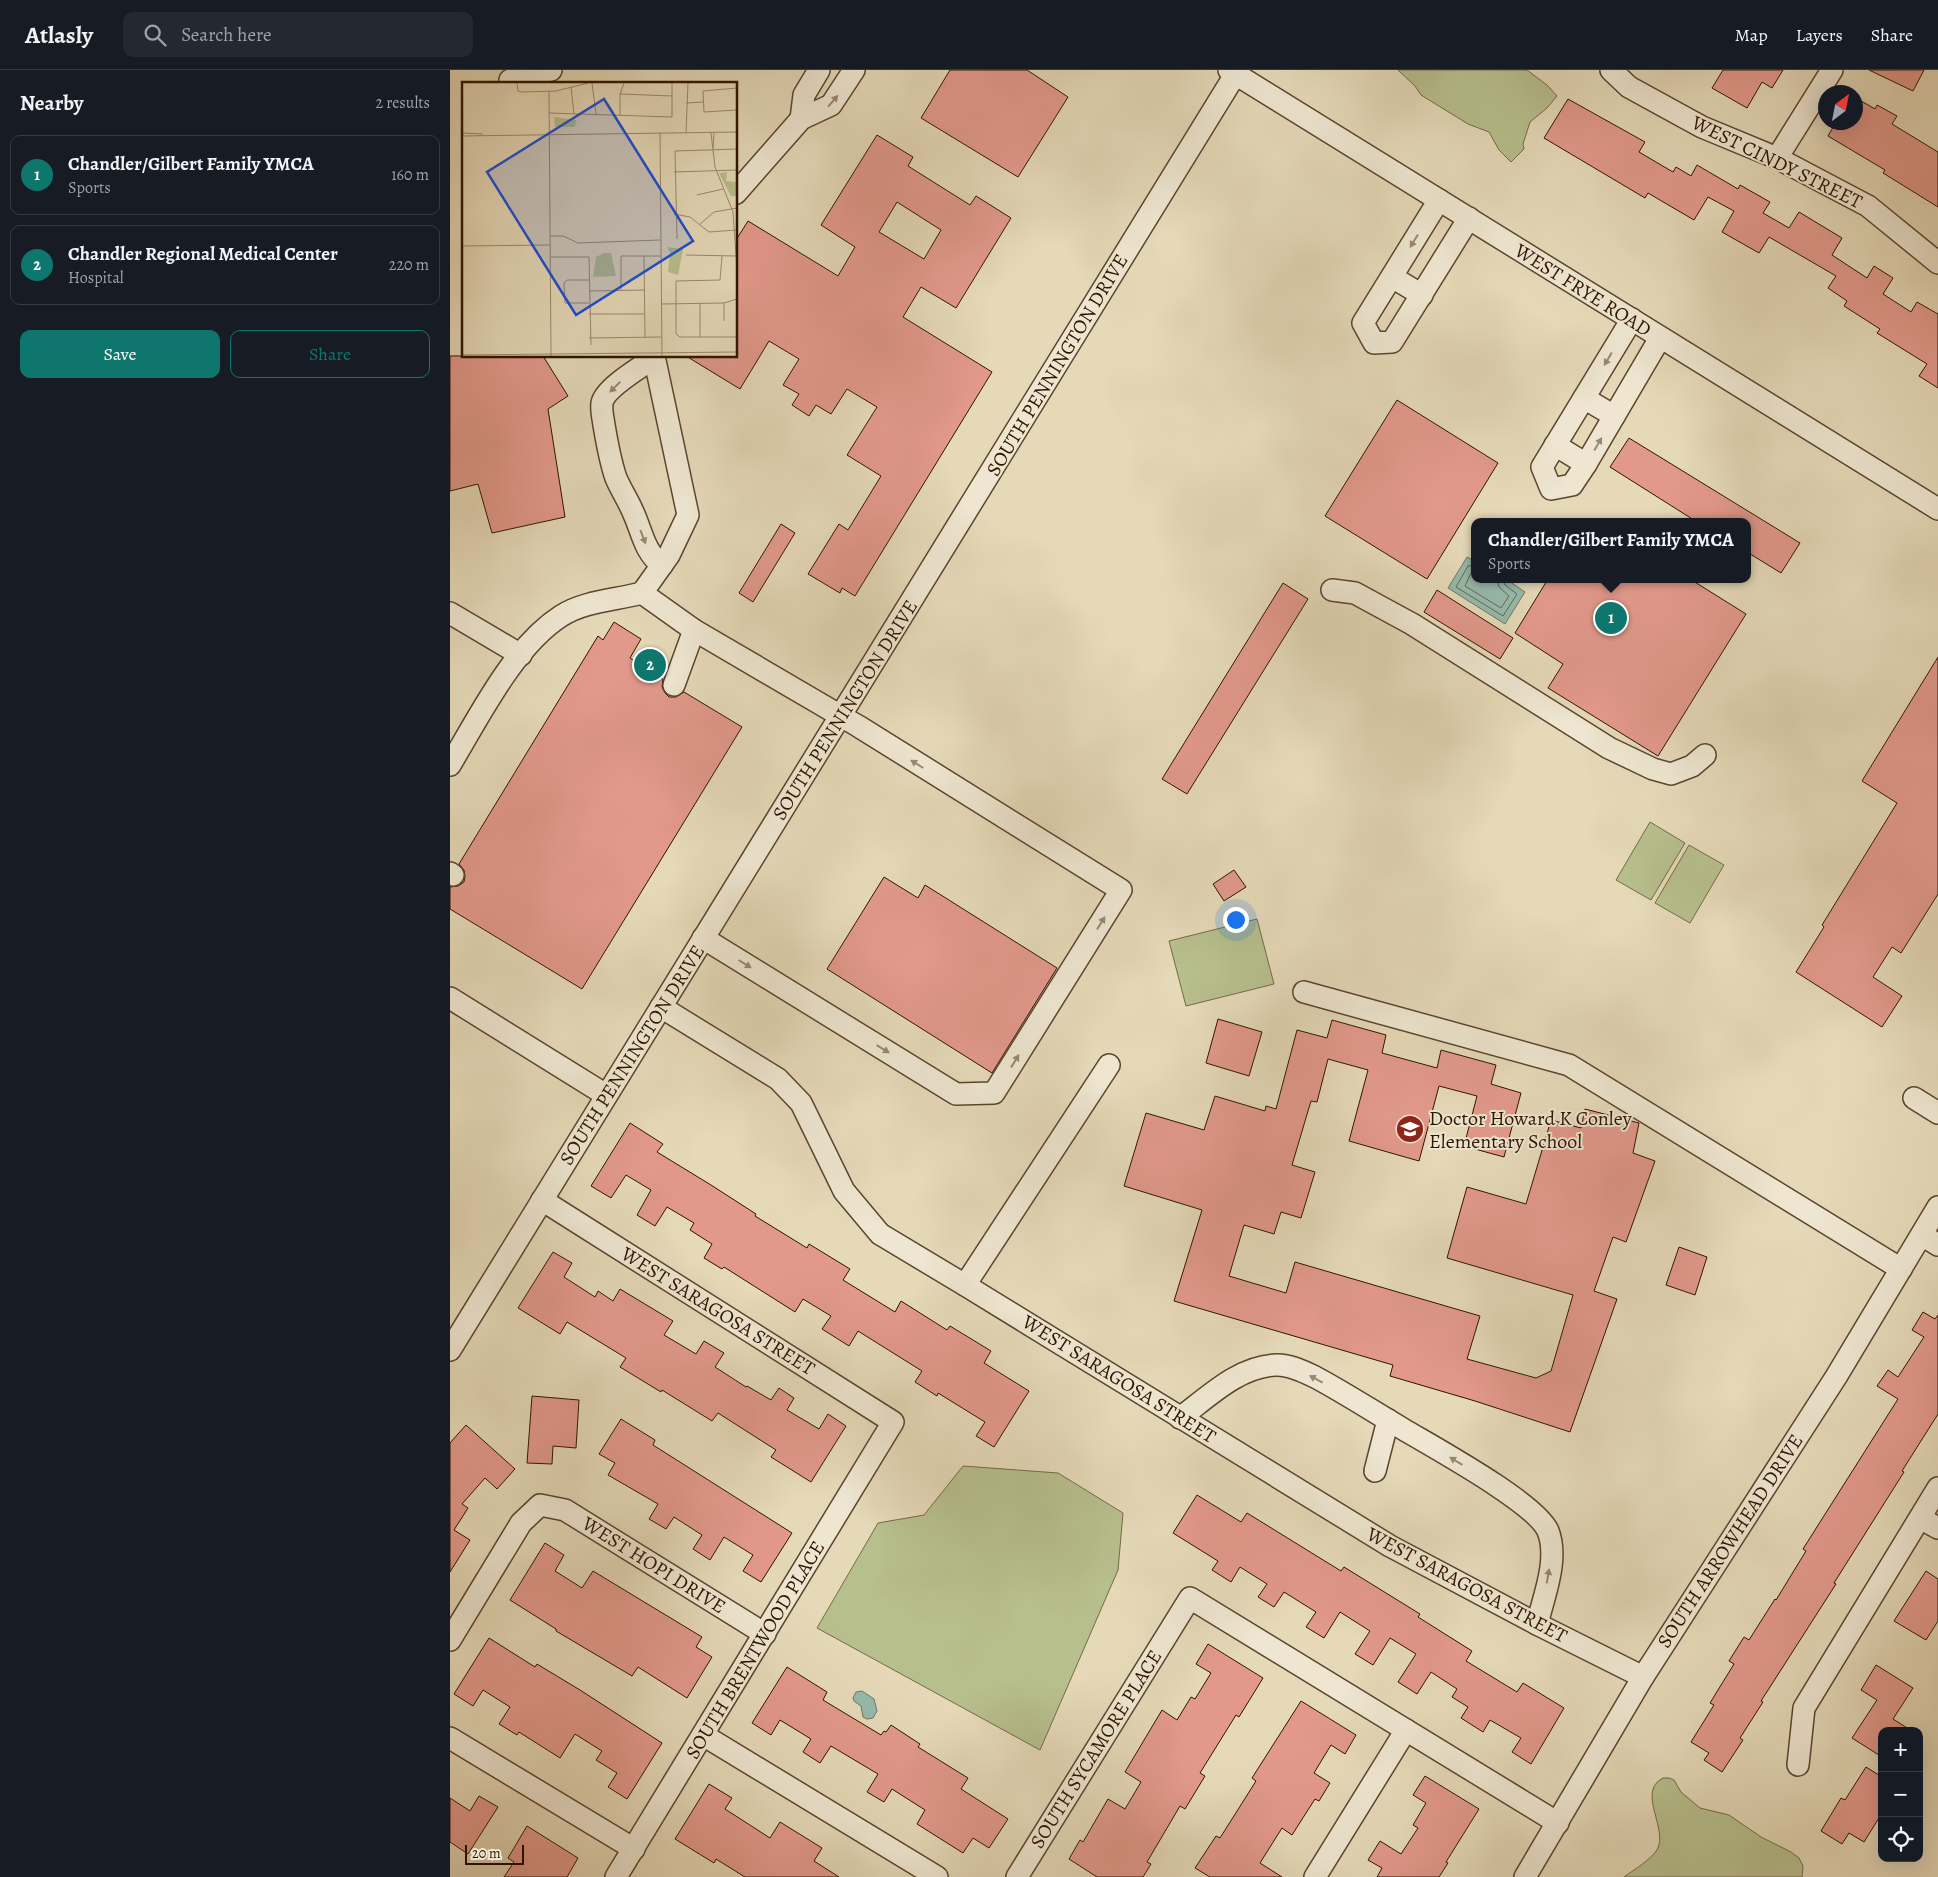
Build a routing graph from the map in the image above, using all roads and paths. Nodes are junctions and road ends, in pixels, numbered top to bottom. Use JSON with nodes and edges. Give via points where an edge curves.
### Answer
{"nodes":[{"id":1,"x":551,"y":70,"type":"edge"},
{"id":2,"x":819,"y":70,"type":"edge"},
{"id":3,"x":854,"y":70,"type":"edge"},
{"id":4,"x":1611,"y":70,"type":"edge"},
{"id":5,"x":1832,"y":70,"type":"edge"},
{"id":6,"x":1234,"y":71,"type":"edge"},
{"id":7,"x":510,"y":80,"type":"dead end"},
{"id":8,"x":801,"y":119,"type":"junction"},
{"id":9,"x":1777,"y":158,"type":"junction"},
{"id":10,"x":738,"y":191,"type":"edge"},
{"id":11,"x":1439,"y":200,"type":"junction"},
{"id":12,"x":1469,"y":218,"type":"junction"},
{"id":13,"x":1938,"y":263,"type":"edge"},
{"id":14,"x":1392,"y":277,"type":"junction"},
{"id":15,"x":1422,"y":295,"type":"junction"},
{"id":16,"x":1632,"y":320,"type":"junction"},
{"id":17,"x":1660,"y":338,"type":"junction"},
{"id":18,"x":653,"y":358,"type":"edge"},
{"id":19,"x":654,"y":358,"type":"edge"},
{"id":20,"x":1584,"y":398,"type":"junction"},
{"id":21,"x":1614,"y":416,"type":"junction"},
{"id":22,"x":1555,"y":445,"type":"junction"},
{"id":23,"x":1586,"y":464,"type":"junction"},
{"id":24,"x":1938,"y":509,"type":"edge"},
{"id":25,"x":662,"y":565,"type":"junction"},
{"id":26,"x":1332,"y":590,"type":"dead end"},
{"id":27,"x":642,"y":593,"type":"junction"},
{"id":28,"x":450,"y":613,"type":"edge"},
{"id":29,"x":694,"y":630,"type":"junction"},
{"id":30,"x":520,"y":655,"type":"junction"},
{"id":31,"x":674,"y":685,"type":"dead end"},
{"id":32,"x":841,"y":716,"type":"junction"},
{"id":33,"x":1705,"y":755,"type":"dead end"},
{"id":34,"x":450,"y":765,"type":"edge"},
{"id":35,"x":703,"y":938,"type":"junction"},
{"id":36,"x":1304,"y":992,"type":"dead end"},
{"id":37,"x":450,"y":998,"type":"edge"},
{"id":38,"x":661,"y":1007,"type":"junction"},
{"id":39,"x":1109,"y":1065,"type":"dead end"},
{"id":40,"x":606,"y":1095,"type":"junction"},
{"id":41,"x":1914,"y":1098,"type":"dead end"},
{"id":42,"x":1938,"y":1112,"type":"edge"},
{"id":43,"x":542,"y":1200,"type":"junction"},
{"id":44,"x":1937,"y":1212,"type":"edge"},
{"id":45,"x":1930,"y":1240,"type":"edge"},
{"id":46,"x":1901,"y":1269,"type":"junction"},
{"id":47,"x":965,"y":1284,"type":"junction"},
{"id":48,"x":452,"y":1343,"type":"edge"},
{"id":49,"x":1180,"y":1418,"type":"junction"},
{"id":50,"x":1388,"y":1420,"type":"junction"},
{"id":51,"x":893,"y":1422,"type":"joint"},
{"id":52,"x":1375,"y":1470,"type":"dead end"},
{"id":53,"x":1938,"y":1488,"type":"edge"},
{"id":54,"x":1920,"y":1518,"type":"junction"},
{"id":55,"x":1938,"y":1528,"type":"edge"},
{"id":56,"x":1537,"y":1624,"type":"junction"},
{"id":57,"x":765,"y":1634,"type":"junction"},
{"id":58,"x":450,"y":1640,"type":"edge"},
{"id":59,"x":1643,"y":1677,"type":"junction"},
{"id":60,"x":1406,"y":1730,"type":"junction"},
{"id":61,"x":703,"y":1735,"type":"junction"},
{"id":62,"x":450,"y":1738,"type":"edge"},
{"id":63,"x":1798,"y":1765,"type":"dead end"},
{"id":64,"x":1558,"y":1823,"type":"junction"},
{"id":65,"x":634,"y":1849,"type":"junction"},
{"id":66,"x":616,"y":1877,"type":"edge"},
{"id":67,"x":936,"y":1877,"type":"edge"},
{"id":68,"x":1018,"y":1877,"type":"edge"},
{"id":69,"x":1315,"y":1877,"type":"edge"},
{"id":70,"x":1525,"y":1877,"type":"edge"}],
"edges":[{"from":1,"to":7,"type":"street"},
{"from":2,"to":8,"type":"street","via":[[804,95]]},
{"from":8,"to":3,"type":"street","one_way":true,"via":[[831,105]]},
{"from":4,"to":9,"type":"street","name":"WEST CINDY STREET","via":[[1629,87],[1702,127]]},
{"from":5,"to":9,"type":"street"},
{"from":6,"to":11,"type":"street","name":"WEST FRYE ROAD"},
{"from":6,"to":32,"type":"street","name":"SOUTH PENNINGTON DRIVE"},
{"from":8,"to":10,"type":"street"},
{"from":9,"to":13,"type":"street","name":"WEST CINDY STREET","via":[[1868,206]]},
{"from":11,"to":12,"type":"street","name":"WEST FRYE ROAD"},
{"from":11,"to":14,"type":"street","one_way":true},
{"from":12,"to":15,"type":"street"},
{"from":12,"to":16,"type":"street","name":"WEST FRYE ROAD"},
{"from":14,"to":15,"type":"street"},
{"from":14,"to":15,"type":"street","via":[[1363,323],[1374,343],[1392,342]]},
{"from":16,"to":17,"type":"street","name":"WEST FRYE ROAD"},
{"from":16,"to":20,"type":"street","one_way":true},
{"from":17,"to":21,"type":"street"},
{"from":17,"to":24,"type":"street","name":"WEST FRYE ROAD"},
{"from":18,"to":25,"type":"street","one_way":true,"via":[[613,388],[602,401],[602,414],[616,477],[647,548]]},
{"from":19,"to":25,"type":"street","via":[[688,514]]},
{"from":20,"to":21,"type":"street"},
{"from":20,"to":22,"type":"street"},
{"from":23,"to":21,"type":"street","one_way":true},
{"from":22,"to":23,"type":"street"},
{"from":22,"to":23,"type":"street","via":[[1542,467],[1551,489],[1572,484]]},
{"from":25,"to":27,"type":"street"},
{"from":26,"to":33,"type":"street","via":[[1355,593],[1412,624],[1609,748],[1653,769],[1671,774],[1692,766]]},
{"from":27,"to":29,"type":"street"},
{"from":27,"to":30,"type":"street","via":[[581,607],[562,616]]},
{"from":28,"to":30,"type":"street"},
{"from":29,"to":31,"type":"street"},
{"from":29,"to":32,"type":"street"},
{"from":30,"to":34,"type":"street"},
{"from":32,"to":35,"type":"street","name":"SOUTH PENNINGTON DRIVE"},
{"from":35,"to":32,"type":"street","one_way":true,"via":[[956,1094],[994,1094],[1121,890]]},
{"from":35,"to":38,"type":"street","name":"SOUTH PENNINGTON DRIVE"},
{"from":36,"to":46,"type":"street","via":[[1569,1065]]},
{"from":37,"to":40,"type":"street"},
{"from":38,"to":40,"type":"street","name":"SOUTH PENNINGTON DRIVE"},
{"from":38,"to":47,"type":"street","name":"WEST SARAGOSA STREET","via":[[778,1079],[801,1103],[844,1191],[880,1234]]},
{"from":39,"to":47,"type":"street"},
{"from":40,"to":43,"type":"street","name":"SOUTH PENNINGTON DRIVE"},
{"from":41,"to":42,"type":"street"},
{"from":43,"to":48,"type":"street","name":"SOUTH PENNINGTON DRIVE"},
{"from":43,"to":51,"type":"street","name":"WEST SARAGOSA STREET"},
{"from":44,"to":45,"type":"street","name":"SOUTH ARROWHEAD DRIVE"},
{"from":45,"to":46,"type":"street","name":"SOUTH ARROWHEAD DRIVE"},
{"from":46,"to":59,"type":"street","name":"SOUTH ARROWHEAD DRIVE","via":[[1836,1377]]},
{"from":47,"to":49,"type":"street","name":"WEST SARAGOSA STREET"},
{"from":50,"to":49,"type":"street","one_way":true,"via":[[1315,1377],[1284,1365],[1254,1370],[1229,1380]]},
{"from":49,"to":56,"type":"street","name":"WEST SARAGOSA STREET","via":[[1390,1546]]},
{"from":50,"to":52,"type":"street"},
{"from":56,"to":50,"type":"street","one_way":true,"via":[[1552,1550],[1547,1530],[1535,1515],[1482,1476]]},
{"from":51,"to":57,"type":"street","name":"SOUTH BRENTWOOD PLACE"},
{"from":53,"to":54,"type":"street"},
{"from":54,"to":55,"type":"street"},
{"from":54,"to":63,"type":"street","via":[[1804,1708]]},
{"from":56,"to":59,"type":"street","name":"WEST SARAGOSA STREET"},
{"from":57,"to":58,"type":"street","name":"WEST HOPI DRIVE","via":[[565,1510],[540,1505],[522,1523]]},
{"from":57,"to":61,"type":"street","name":"SOUTH BRENTWOOD PLACE"},
{"from":59,"to":64,"type":"street","name":"SOUTH ARROWHEAD DRIVE"},
{"from":60,"to":64,"type":"street"},
{"from":60,"to":68,"type":"street","name":"SOUTH SYCAMORE PLACE","via":[[1190,1598]]},
{"from":60,"to":69,"type":"street"},
{"from":61,"to":65,"type":"street","name":"SOUTH BRENTWOOD PLACE"},
{"from":61,"to":67,"type":"street"},
{"from":62,"to":65,"type":"street"},
{"from":64,"to":70,"type":"street","name":"SOUTH ARROWHEAD DRIVE"},
{"from":65,"to":66,"type":"street","name":"SOUTH BRENTWOOD PLACE"}]}
